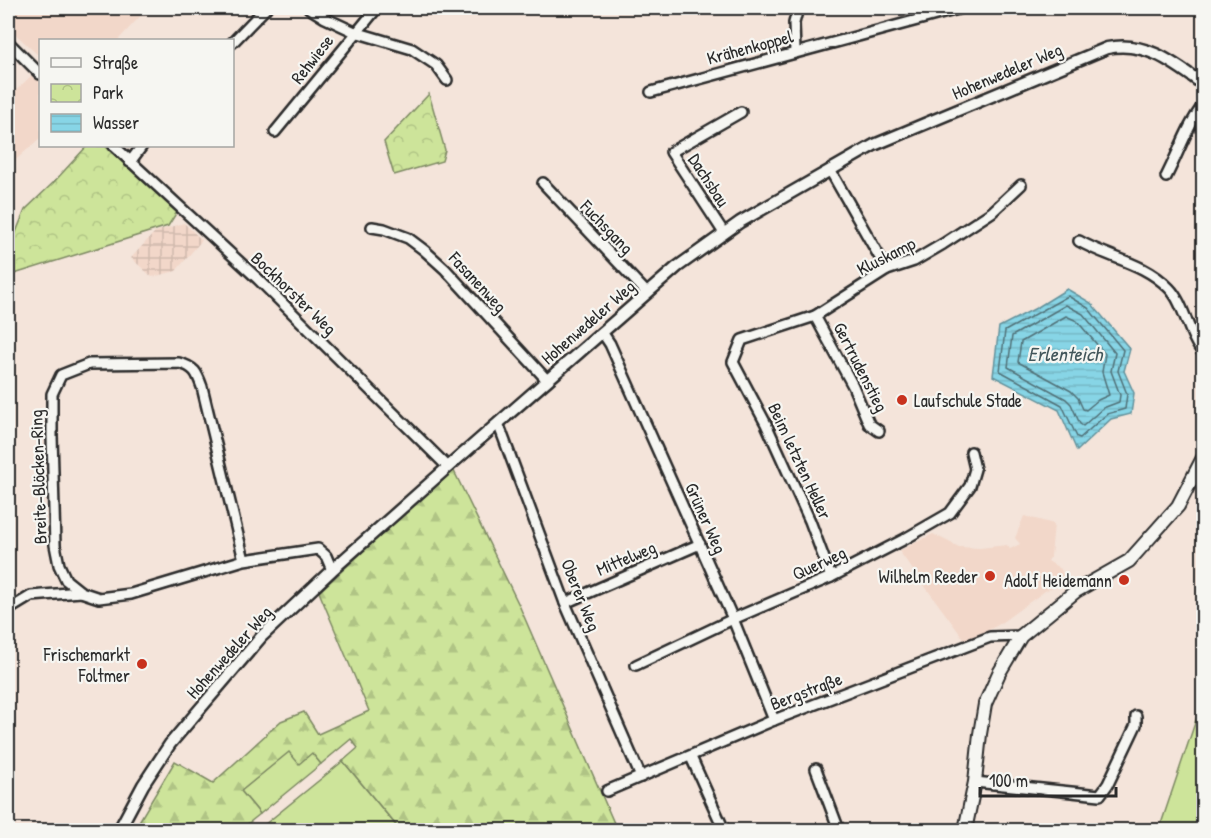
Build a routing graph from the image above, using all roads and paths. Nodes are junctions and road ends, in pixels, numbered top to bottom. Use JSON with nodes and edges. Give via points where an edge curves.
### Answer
{"nodes":[{"id":1,"x":266,"y":8,"type":"edge"},
{"id":2,"x":309,"y":8,"type":"edge"},
{"id":3,"x":376,"y":8,"type":"edge"},
{"id":4,"x":798,"y":8,"type":"edge"},
{"id":5,"x":962,"y":8,"type":"edge"},
{"id":6,"x":354,"y":32,"type":"junction"},
{"id":7,"x":234,"y":41,"type":"edge"},
{"id":8,"x":8,"y":42,"type":"edge"},
{"id":9,"x":795,"y":52,"type":"junction"},
{"id":10,"x":39,"y":73,"type":"edge"},
{"id":11,"x":447,"y":80,"type":"dead end"},
{"id":12,"x":1202,"y":80,"type":"edge"},
{"id":13,"x":651,"y":92,"type":"dead end"},
{"id":14,"x":1203,"y":104,"type":"edge"},
{"id":15,"x":741,"y":112,"type":"dead end"},
{"id":16,"x":276,"y":132,"type":"dead end"},
{"id":17,"x":115,"y":147,"type":"edge"},
{"id":18,"x":141,"y":147,"type":"edge"},
{"id":19,"x":130,"y":162,"type":"junction"},
{"id":20,"x":830,"y":170,"type":"junction"},
{"id":21,"x":1166,"y":177,"type":"dead end"},
{"id":22,"x":543,"y":183,"type":"dead end"},
{"id":23,"x":1021,"y":185,"type":"dead end"},
{"id":24,"x":372,"y":227,"type":"dead end"},
{"id":25,"x":724,"y":233,"type":"junction"},
{"id":26,"x":1078,"y":240,"type":"dead end"},
{"id":27,"x":887,"y":270,"type":"junction"},
{"id":28,"x":647,"y":293,"type":"junction"},
{"id":29,"x":815,"y":316,"type":"junction"},
{"id":30,"x":602,"y":332,"type":"junction"},
{"id":31,"x":1203,"y":354,"type":"edge"},
{"id":32,"x":733,"y":362,"type":"joint"},
{"id":33,"x":547,"y":380,"type":"junction"},
{"id":34,"x":498,"y":423,"type":"junction"},
{"id":35,"x":879,"y":431,"type":"dead end"},
{"id":36,"x":971,"y":452,"type":"dead end"},
{"id":37,"x":1203,"y":456,"type":"edge"},
{"id":38,"x":448,"y":467,"type":"junction"},
{"id":39,"x":700,"y":544,"type":"junction"},
{"id":40,"x":244,"y":560,"type":"junction"},
{"id":41,"x":332,"y":570,"type":"junction"},
{"id":42,"x":831,"y":577,"type":"junction"},
{"id":43,"x":81,"y":592,"type":"junction"},
{"id":44,"x":565,"y":603,"type":"junction"},
{"id":45,"x":8,"y":610,"type":"edge"},
{"id":46,"x":733,"y":619,"type":"junction"},
{"id":47,"x":1021,"y":636,"type":"junction"},
{"id":48,"x":636,"y":665,"type":"dead end"},
{"id":49,"x":1136,"y":716,"type":"dead end"},
{"id":50,"x":774,"y":720,"type":"junction"},
{"id":51,"x":691,"y":757,"type":"junction"},
{"id":52,"x":816,"y":769,"type":"dead end"},
{"id":53,"x":641,"y":777,"type":"junction"},
{"id":54,"x":975,"y":782,"type":"junction"},
{"id":55,"x":607,"y":791,"type":"dead end"},
{"id":56,"x":119,"y":831,"type":"edge"},
{"id":57,"x":724,"y":831,"type":"edge"},
{"id":58,"x":840,"y":831,"type":"edge"},
{"id":59,"x":964,"y":831,"type":"edge"}],
"edges":[{"from":1,"to":7,"type":"street"},
{"from":2,"to":6,"type":"street"},
{"from":3,"to":6,"type":"street","name":"Rehwiese"},
{"from":4,"to":9,"type":"street"},
{"from":5,"to":9,"type":"street","name":"Krähenkoppel"},
{"from":6,"to":11,"type":"street","via":[[412,49],[436,65]]},
{"from":6,"to":16,"type":"street","name":"Rehwiese"},
{"from":8,"to":10,"type":"street"},
{"from":9,"to":13,"type":"street","name":"Krähenkoppel"},
{"from":12,"to":20,"type":"street","name":"Hohenwedeler Weg","via":[[1144,49],[1107,48],[885,140]]},
{"from":14,"to":21,"type":"street"},
{"from":15,"to":25,"type":"street","name":"Dachsbau","via":[[671,152]]},
{"from":17,"to":19,"type":"street","name":"Bockhorster Weg"},
{"from":18,"to":19,"type":"street"},
{"from":19,"to":38,"type":"street","name":"Bockhorster Weg","via":[[258,279]]},
{"from":20,"to":25,"type":"street","name":"Hohenwedeler Weg"},
{"from":20,"to":27,"type":"street"},
{"from":22,"to":28,"type":"street","name":"Fuchsgang"},
{"from":23,"to":27,"type":"street","name":"Kluskamp","via":[[992,212],[943,244],[914,261]]},
{"from":24,"to":33,"type":"street","name":"Fasanenweg","via":[[401,235],[424,250]]},
{"from":25,"to":28,"type":"street","name":"Hohenwedeler Weg"},
{"from":26,"to":31,"type":"street","via":[[1125,259],[1169,288]]},
{"from":27,"to":29,"type":"street","name":"Kluskamp"},
{"from":28,"to":30,"type":"street","name":"Hohenwedeler Weg"},
{"from":29,"to":32,"type":"street","name":"Kluskamp","via":[[742,340]]},
{"from":29,"to":35,"type":"street","name":"Gertrudenstieg","via":[[869,424]]},
{"from":30,"to":33,"type":"street","name":"Hohenwedeler Weg"},
{"from":30,"to":39,"type":"street","name":"Grüner Weg"},
{"from":32,"to":42,"type":"street","name":"Beim letzten Heller","via":[[766,424]]},
{"from":33,"to":34,"type":"street","name":"Hohenwedeler Weg"},
{"from":34,"to":38,"type":"street","name":"Hohenwedeler Weg"},
{"from":34,"to":44,"type":"street","name":"Oberer Weg"},
{"from":36,"to":42,"type":"street","name":"Querweg","via":[[975,469],[970,486],[950,513]]},
{"from":37,"to":47,"type":"main road","via":[[1178,506],[1129,561],[1076,591]]},
{"from":38,"to":41,"type":"street","name":"Hohenwedeler Weg"},
{"from":39,"to":44,"type":"street","name":"Mittelweg"},
{"from":39,"to":46,"type":"street","name":"Grüner Weg"},
{"from":40,"to":41,"type":"street","via":[[318,549]]},
{"from":40,"to":43,"type":"street","via":[[131,594],[99,598]]},
{"from":40,"to":43,"type":"street","name":"Breite-Blöcken-Ring","via":[[202,387],[194,371],[180,363],[89,364],[61,375],[52,394],[55,545],[66,580]]},
{"from":41,"to":56,"type":"street","name":"Hohenwedeler Weg","via":[[249,651],[170,744]]},
{"from":42,"to":46,"type":"street","name":"Querweg"},
{"from":43,"to":45,"type":"street","via":[[31,596]]},
{"from":44,"to":53,"type":"street","name":"Oberer Weg"},
{"from":46,"to":48,"type":"street","name":"Querweg"},
{"from":46,"to":50,"type":"street","name":"Grüner Weg"},
{"from":47,"to":50,"type":"street","name":"Bergstraße","via":[[990,637]]},
{"from":47,"to":54,"type":"main road","via":[[985,704]]},
{"from":49,"to":54,"type":"street","via":[[1136,725],[1100,795]]},
{"from":50,"to":51,"type":"street","name":"Bergstraße"},
{"from":51,"to":53,"type":"street","name":"Bergstraße"},
{"from":51,"to":57,"type":"street"},
{"from":52,"to":58,"type":"street"},
{"from":53,"to":55,"type":"street","name":"Bergstraße"},
{"from":54,"to":59,"type":"main road"}]}
